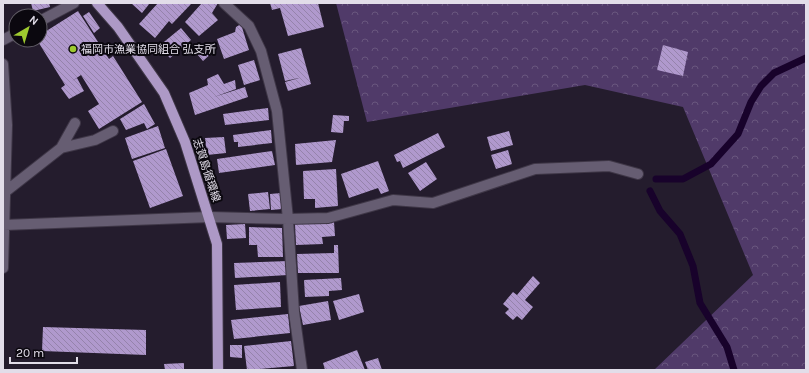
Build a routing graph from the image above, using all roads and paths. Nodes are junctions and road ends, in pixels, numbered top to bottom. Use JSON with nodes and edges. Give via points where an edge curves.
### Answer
{"nodes":[{"id":1,"x":74,"y":3,"type":"edge"},
{"id":2,"x":97,"y":3,"type":"edge"},
{"id":3,"x":224,"y":3,"type":"edge"},
{"id":4,"x":48,"y":17,"type":"edge"},
{"id":5,"x":3,"y":64,"type":"edge"},
{"id":6,"x":75,"y":123,"type":"dead end"},
{"id":7,"x":113,"y":131,"type":"dead end"},
{"id":8,"x":61,"y":148,"type":"junction"},
{"id":9,"x":638,"y":174,"type":"dead end"},
{"id":10,"x":5,"y":192,"type":"junction"},
{"id":11,"x":210,"y":217,"type":"junction"},
{"id":12,"x":288,"y":219,"type":"junction"},
{"id":13,"x":4,"y":225,"type":"junction"},
{"id":14,"x":3,"y":268,"type":"edge"},
{"id":15,"x":218,"y":370,"type":"edge"},
{"id":16,"x":302,"y":370,"type":"edge"}],
"edges":[{"from":1,"to":4,"type":"street"},
{"from":2,"to":11,"type":"main road","name":"志賀島循環線","via":[[118,26],[164,93],[185,142]]},
{"from":3,"to":12,"type":"street","via":[[249,26],[261,52],[277,111]]},
{"from":5,"to":10,"type":"street","via":[[7,125]]},
{"from":6,"to":8,"type":"street"},
{"from":7,"to":8,"type":"street","via":[[95,140]]},
{"from":8,"to":10,"type":"street"},
{"from":9,"to":12,"type":"street","via":[[610,166],[534,169],[433,203],[393,200],[328,218]]},
{"from":10,"to":13,"type":"street"},
{"from":11,"to":12,"type":"street"},
{"from":11,"to":13,"type":"street"},
{"from":11,"to":15,"type":"main road","name":"志賀島循環線","via":[[217,244]]},
{"from":12,"to":16,"type":"street","via":[[294,312]]},
{"from":13,"to":14,"type":"street"}]}
